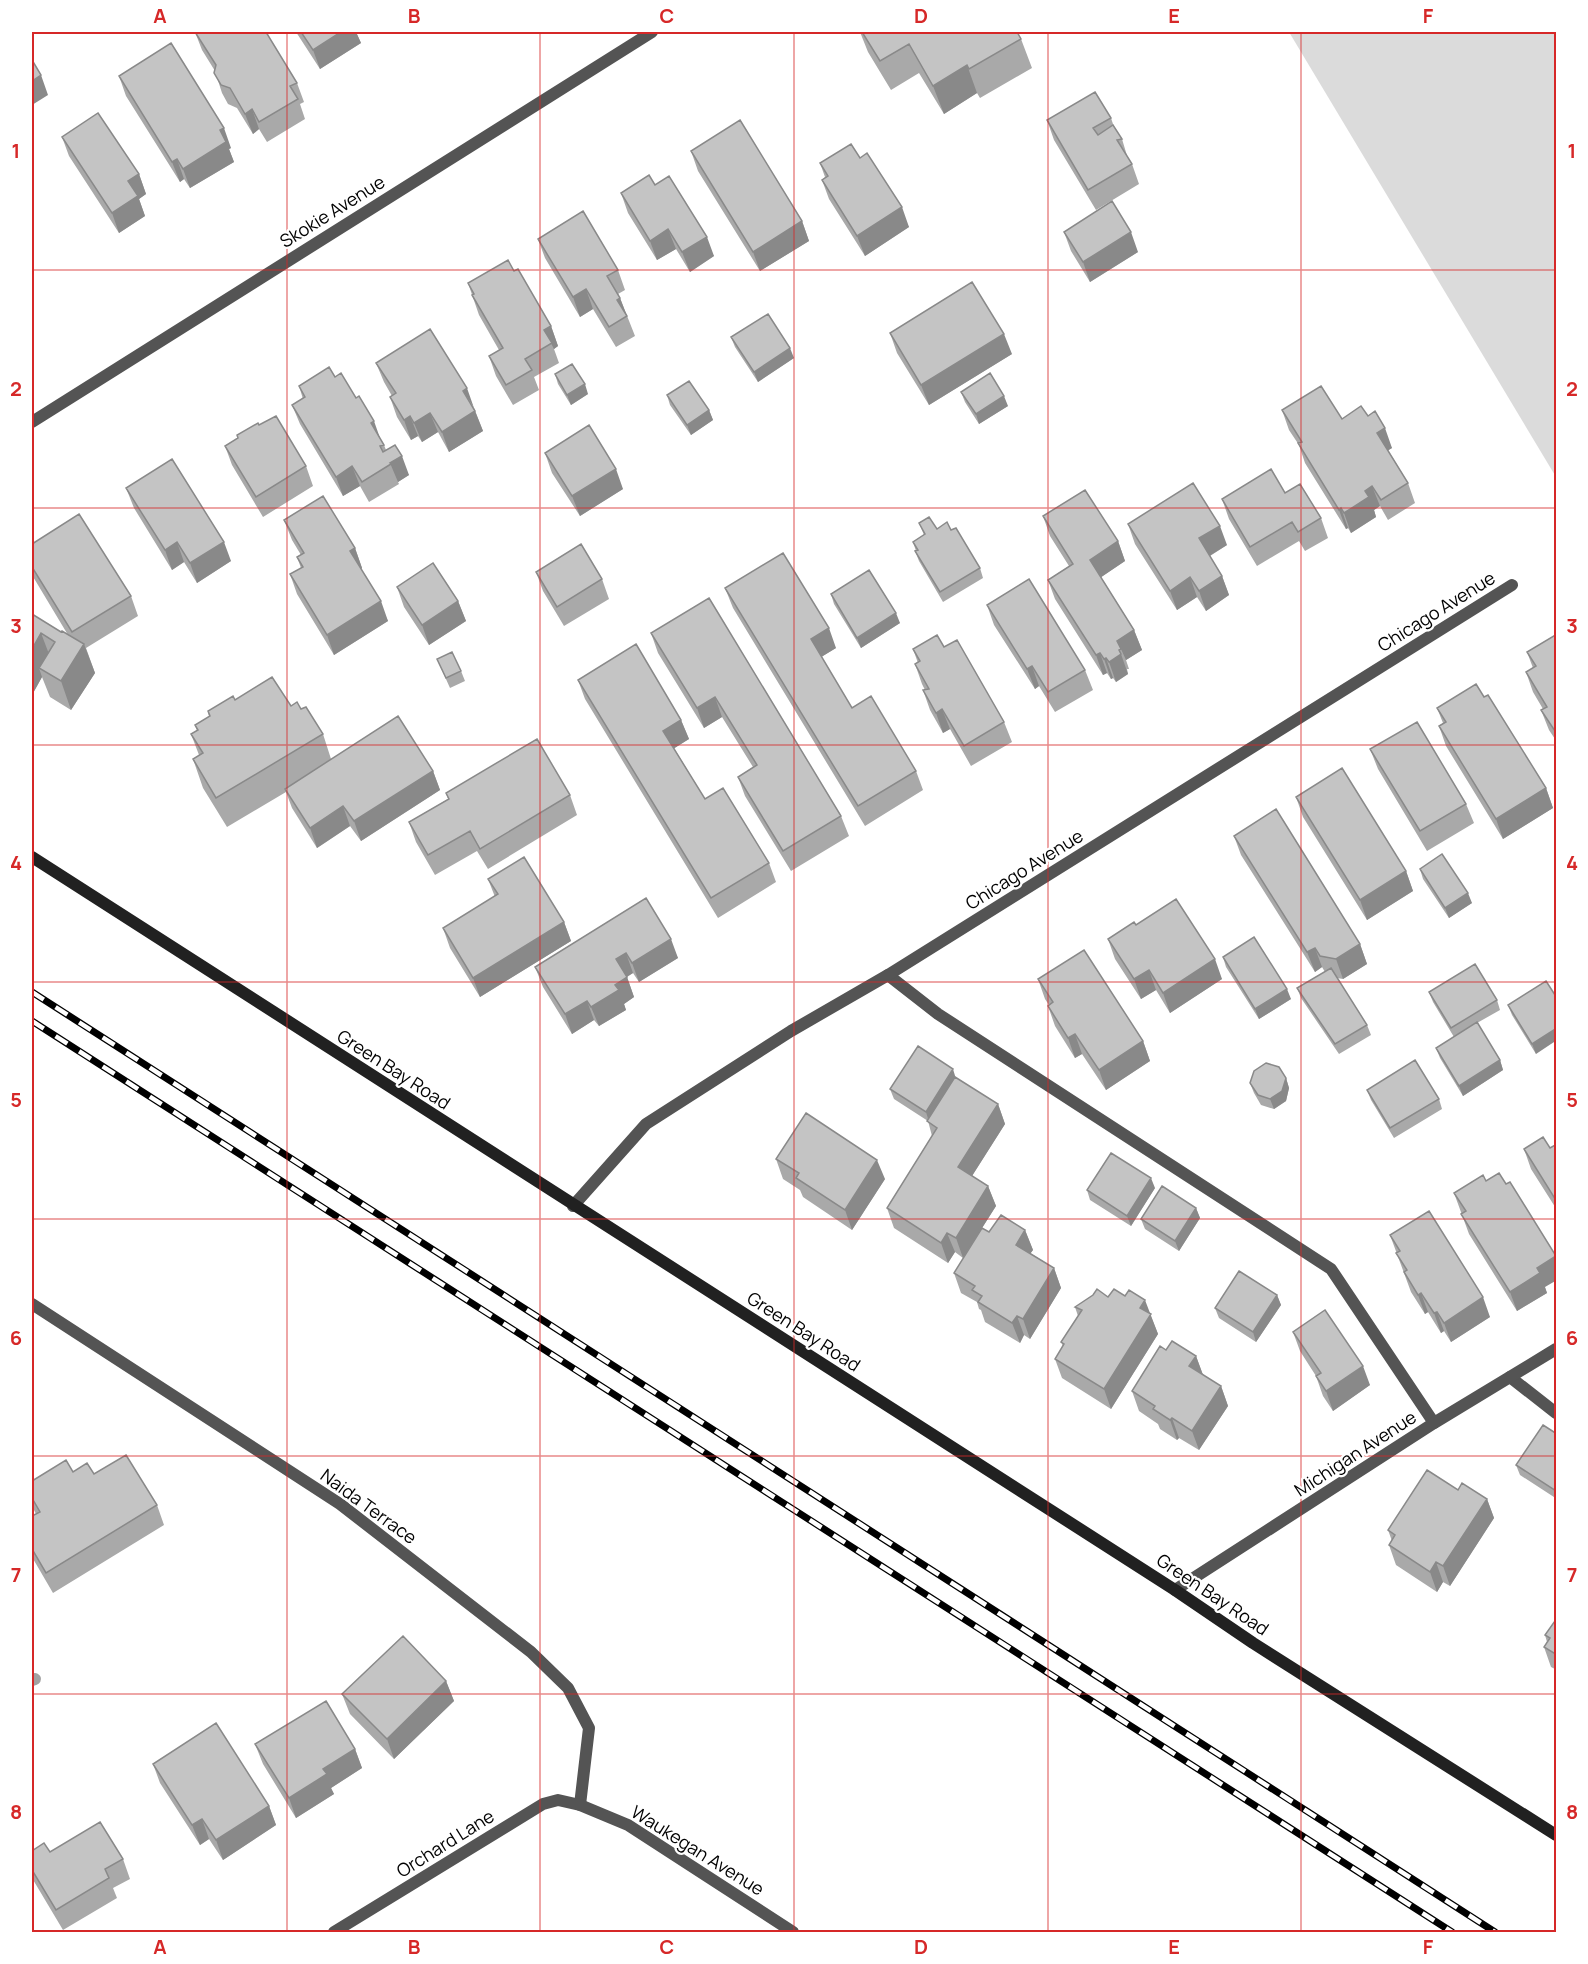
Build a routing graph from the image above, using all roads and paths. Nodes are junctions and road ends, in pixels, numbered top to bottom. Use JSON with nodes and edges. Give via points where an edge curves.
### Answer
{"nodes":[{"id":1,"x":652,"y":32,"type":"edge"},
{"id":2,"x":32,"y":422,"type":"edge"},
{"id":3,"x":1512,"y":585,"type":"dead end"},
{"id":4,"x":32,"y":857,"type":"edge"},
{"id":5,"x":888,"y":975,"type":"junction"},
{"id":6,"x":573,"y":1206,"type":"junction"},
{"id":7,"x":32,"y":1304,"type":"edge"},
{"id":8,"x":1557,"y":1349,"type":"edge"},
{"id":9,"x":1510,"y":1377,"type":"junction"},
{"id":10,"x":1557,"y":1413,"type":"edge"},
{"id":11,"x":1434,"y":1423,"type":"junction"},
{"id":12,"x":1174,"y":1590,"type":"junction"},
{"id":13,"x":580,"y":1804,"type":"junction"},
{"id":14,"x":1557,"y":1835,"type":"edge"},
{"id":15,"x":334,"y":1932,"type":"edge"},
{"id":16,"x":793,"y":1932,"type":"edge"}],
"edges":[{"from":1,"to":2,"type":"street","name":"Skokie Avenue"},
{"from":3,"to":5,"type":"street","name":"Chicago Avenue"},
{"from":4,"to":6,"type":"main road","name":"Green Bay Road"},
{"from":5,"to":6,"type":"street","name":"Chicago Avenue","via":[[645,1124]]},
{"from":5,"to":11,"type":"street","via":[[938,1014],[1330,1269]]},
{"from":6,"to":12,"type":"main road","name":"Green Bay Road"},
{"from":7,"to":13,"type":"street","name":"Naida Terrace","via":[[340,1504],[531,1652],[568,1688],[589,1728]]},
{"from":8,"to":9,"type":"street","name":"Michigan Avenue"},
{"from":9,"to":10,"type":"street"},
{"from":9,"to":11,"type":"street","name":"Michigan Avenue"},
{"from":11,"to":12,"type":"street","name":"Michigan Avenue"},
{"from":12,"to":14,"type":"main road","name":"Green Bay Road"},
{"from":13,"to":15,"type":"street","name":"Orchard Lane","via":[[558,1800],[543,1804]]},
{"from":13,"to":16,"type":"street","name":"Waukegan Avenue","via":[[631,1826]]}]}
